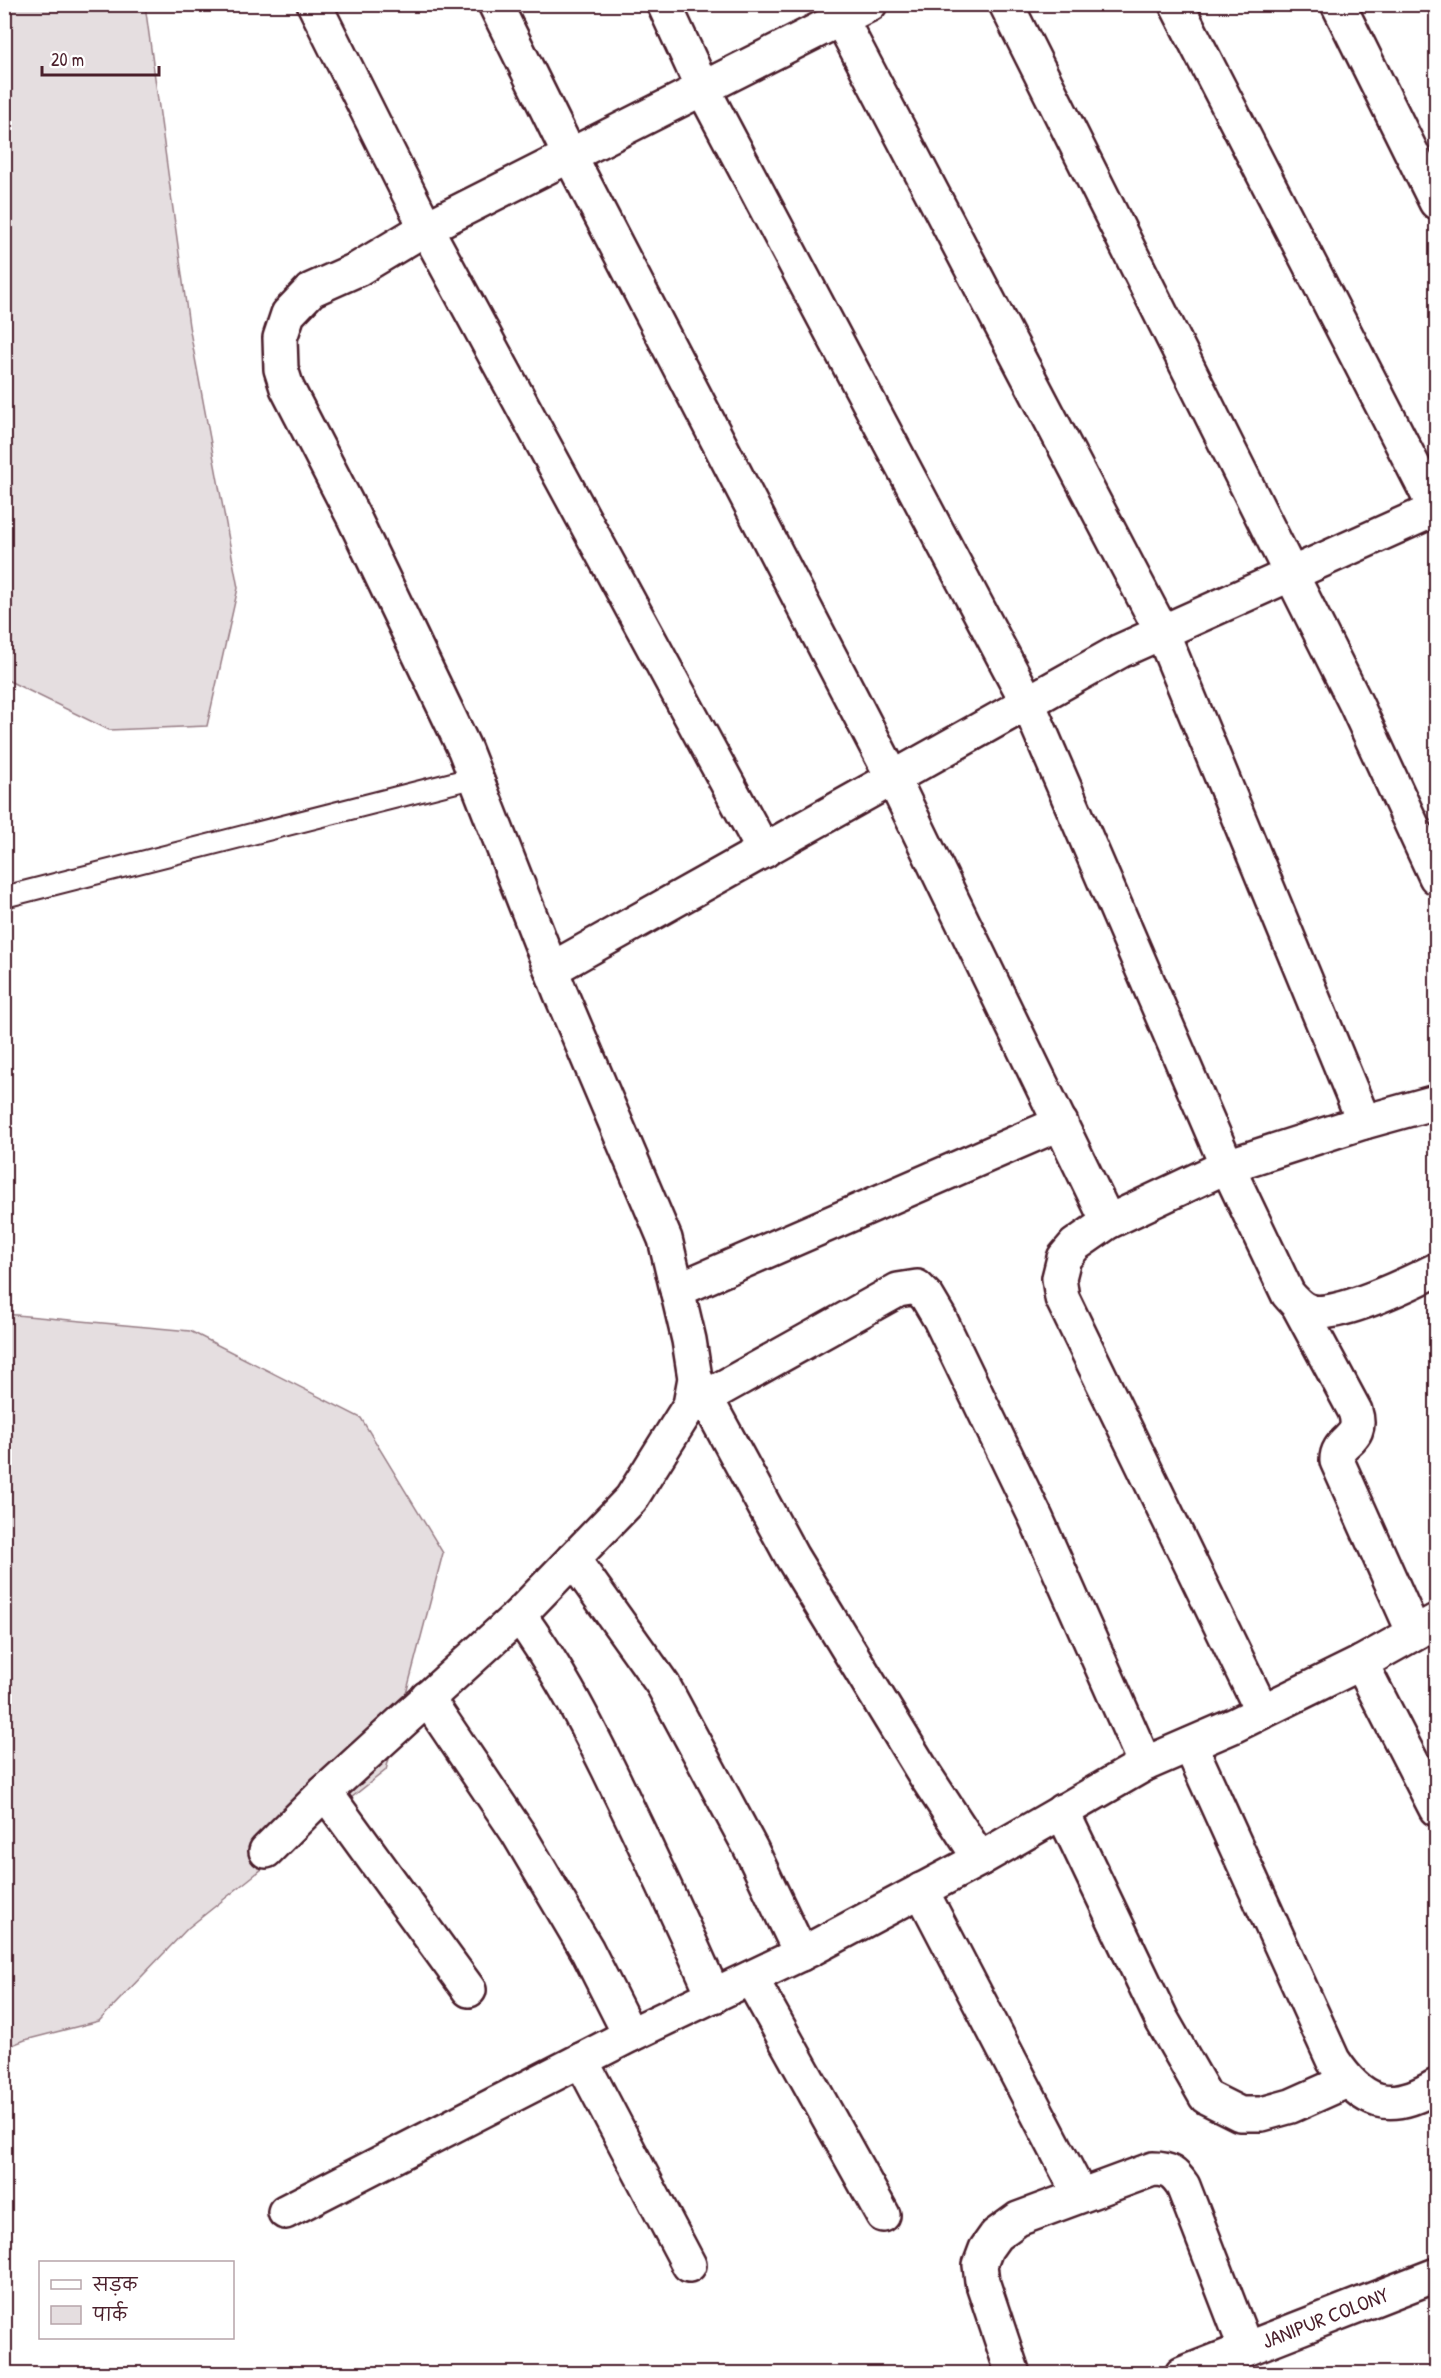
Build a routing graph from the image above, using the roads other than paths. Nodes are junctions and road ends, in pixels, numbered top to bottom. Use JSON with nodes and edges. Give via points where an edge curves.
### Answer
{"nodes":[{"id":1,"x":314,"y":4,"type":"edge"},
{"id":2,"x":495,"y":4,"type":"edge"},
{"id":3,"x":664,"y":4,"type":"edge"},
{"id":4,"x":870,"y":4,"type":"edge"},
{"id":5,"x":1006,"y":4,"type":"edge"},
{"id":6,"x":1176,"y":4,"type":"edge"},
{"id":7,"x":1338,"y":4,"type":"edge"},
{"id":8,"x":836,"y":12,"type":"edge"},
{"id":9,"x":703,"y":88,"type":"junction"},
{"id":10,"x":570,"y":156,"type":"junction"},
{"id":11,"x":1437,"y":202,"type":"edge"},
{"id":12,"x":426,"y":228,"type":"junction"},
{"id":13,"x":1436,"y":509,"type":"edge"},
{"id":14,"x":1292,"y":574,"type":"junction"},
{"id":15,"x":1162,"y":632,"type":"junction"},
{"id":16,"x":1028,"y":703,"type":"junction"},
{"id":17,"x":476,"y":777,"type":"junction"},
{"id":18,"x":893,"y":778,"type":"junction"},
{"id":19,"x":764,"y":851,"type":"junction"},
{"id":20,"x":1437,"y":877,"type":"edge"},
{"id":21,"x":4,"y":897,"type":"edge"},
{"id":22,"x":552,"y":969,"type":"junction"},
{"id":23,"x":1437,"y":1102,"type":"edge"},
{"id":24,"x":1364,"y":1122,"type":"junction"},
{"id":25,"x":1061,"y":1123,"type":"junction"},
{"id":26,"x":1227,"y":1166,"type":"junction"},
{"id":27,"x":1108,"y":1222,"type":"junction"},
{"id":28,"x":1437,"y":1270,"type":"edge"},
{"id":29,"x":677,"y":1290,"type":"junction"},
{"id":30,"x":1298,"y":1305,"type":"junction"},
{"id":31,"x":701,"y":1388,"type":"junction"},
{"id":32,"x":573,"y":1559,"type":"junction"},
{"id":33,"x":519,"y":1615,"type":"junction"},
{"id":34,"x":1425,"y":1627,"type":"edge"},
{"id":35,"x":1361,"y":1663,"type":"junction"},
{"id":36,"x":428,"y":1698,"type":"junction"},
{"id":37,"x":1262,"y":1711,"type":"junction"},
{"id":38,"x":1190,"y":1744,"type":"junction"},
{"id":39,"x":1144,"y":1764,"type":"junction"},
{"id":40,"x":325,"y":1792,"type":"junction"},
{"id":41,"x":1437,"y":1809,"type":"edge"},
{"id":42,"x":1062,"y":1811,"type":"junction"},
{"id":43,"x":266,"y":1851,"type":"dead end"},
{"id":44,"x":980,"y":1859,"type":"junction"},
{"id":45,"x":921,"y":1890,"type":"junction"},
{"id":46,"x":801,"y":1954,"type":"junction"},
{"id":47,"x":751,"y":1978,"type":"junction"},
{"id":48,"x":469,"y":1990,"type":"dead end"},
{"id":49,"x":714,"y":1996,"type":"junction"},
{"id":50,"x":630,"y":2035,"type":"junction"},
{"id":51,"x":581,"y":2060,"type":"junction"},
{"id":52,"x":1347,"y":2081,"type":"junction"},
{"id":53,"x":1437,"y":2086,"type":"edge"},
{"id":54,"x":1080,"y":2195,"type":"junction"},
{"id":55,"x":285,"y":2212,"type":"dead end"},
{"id":56,"x":883,"y":2215,"type":"dead end"},
{"id":57,"x":689,"y":2265,"type":"dead end"},
{"id":58,"x":1437,"y":2274,"type":"edge"},
{"id":59,"x":1246,"y":2349,"type":"junction"},
{"id":60,"x":1013,"y":2373,"type":"edge"},
{"id":61,"x":1182,"y":2373,"type":"edge"}],
"edges":[{"from":1,"to":12,"type":"street"},
{"from":2,"to":10,"type":"street"},
{"from":3,"to":9,"type":"street"},
{"from":4,"to":8,"type":"street"},
{"from":5,"to":14,"type":"street"},
{"from":6,"to":13,"type":"street"},
{"from":7,"to":11,"type":"street"},
{"from":8,"to":9,"type":"street"},
{"from":8,"to":15,"type":"street"},
{"from":9,"to":10,"type":"street"},
{"from":9,"to":16,"type":"street"},
{"from":10,"to":12,"type":"street"},
{"from":10,"to":18,"type":"street"},
{"from":12,"to":17,"type":"street","via":[[358,269],[311,290],[288,314],[280,338],[281,369],[286,388],[353,516]]},
{"from":12,"to":19,"type":"street"},
{"from":13,"to":14,"type":"street"},
{"from":14,"to":15,"type":"street"},
{"from":14,"to":20,"type":"street"},
{"from":15,"to":16,"type":"street"},
{"from":15,"to":24,"type":"street"},
{"from":16,"to":18,"type":"street"},
{"from":16,"to":26,"type":"street"},
{"from":17,"to":21,"type":"lane"},
{"from":17,"to":22,"type":"street"},
{"from":18,"to":19,"type":"street"},
{"from":18,"to":25,"type":"street"},
{"from":19,"to":22,"type":"street"},
{"from":22,"to":29,"type":"street","via":[[665,1239]]},
{"from":23,"to":24,"type":"street"},
{"from":24,"to":26,"type":"street"},
{"from":25,"to":27,"type":"street"},
{"from":25,"to":29,"type":"street"},
{"from":26,"to":27,"type":"street"},
{"from":26,"to":30,"type":"street","via":[[1287,1294]]},
{"from":27,"to":37,"type":"street","via":[[1075,1245],[1065,1258],[1059,1278],[1062,1298]]},
{"from":28,"to":30,"type":"street","via":[[1343,1309],[1310,1312]]},
{"from":29,"to":31,"type":"street"},
{"from":30,"to":34,"type":"street","via":[[1359,1423],[1350,1441],[1336,1454],[1336,1461]]},
{"from":31,"to":32,"type":"street","via":[[631,1499]]},
{"from":31,"to":39,"type":"street","via":[[898,1290],[917,1287],[940,1319],[1036,1518]]},
{"from":31,"to":44,"type":"street","via":[[792,1557]]},
{"from":32,"to":33,"type":"street"},
{"from":32,"to":46,"type":"street","via":[[663,1685],[751,1849]]},
{"from":33,"to":36,"type":"street"},
{"from":33,"to":49,"type":"street","via":[[547,1653],[587,1725]]},
{"from":34,"to":35,"type":"street"},
{"from":35,"to":37,"type":"street"},
{"from":35,"to":41,"type":"street"},
{"from":36,"to":40,"type":"street"},
{"from":36,"to":50,"type":"street","via":[[518,1833],[587,1950]]},
{"from":37,"to":38,"type":"street"},
{"from":38,"to":39,"type":"street"},
{"from":38,"to":52,"type":"street","via":[[1333,2060]]},
{"from":39,"to":42,"type":"street"},
{"from":40,"to":43,"type":"street"},
{"from":40,"to":48,"type":"street"},
{"from":42,"to":44,"type":"street"},
{"from":42,"to":52,"type":"street","via":[[1162,2020],[1206,2097],[1240,2114],[1262,2114],[1291,2106]]},
{"from":44,"to":45,"type":"street"},
{"from":45,"to":46,"type":"street"},
{"from":45,"to":54,"type":"street"},
{"from":46,"to":47,"type":"street"},
{"from":47,"to":49,"type":"street"},
{"from":47,"to":56,"type":"street"},
{"from":49,"to":50,"type":"street"},
{"from":50,"to":51,"type":"street"},
{"from":51,"to":55,"type":"street"},
{"from":51,"to":57,"type":"street"},
{"from":52,"to":53,"type":"street","via":[[1377,2100],[1397,2102]]},
{"from":54,"to":59,"type":"street","via":[[1153,2169],[1175,2173]]},
{"from":54,"to":60,"type":"street","via":[[1018,2219],[996,2235],[986,2249],[980,2265],[982,2281]]},
{"from":58,"to":59,"type":"street","name":"JANIPUR COLONY"},
{"from":59,"to":61,"type":"street","name":"JANIPUR COLONY"}]}
